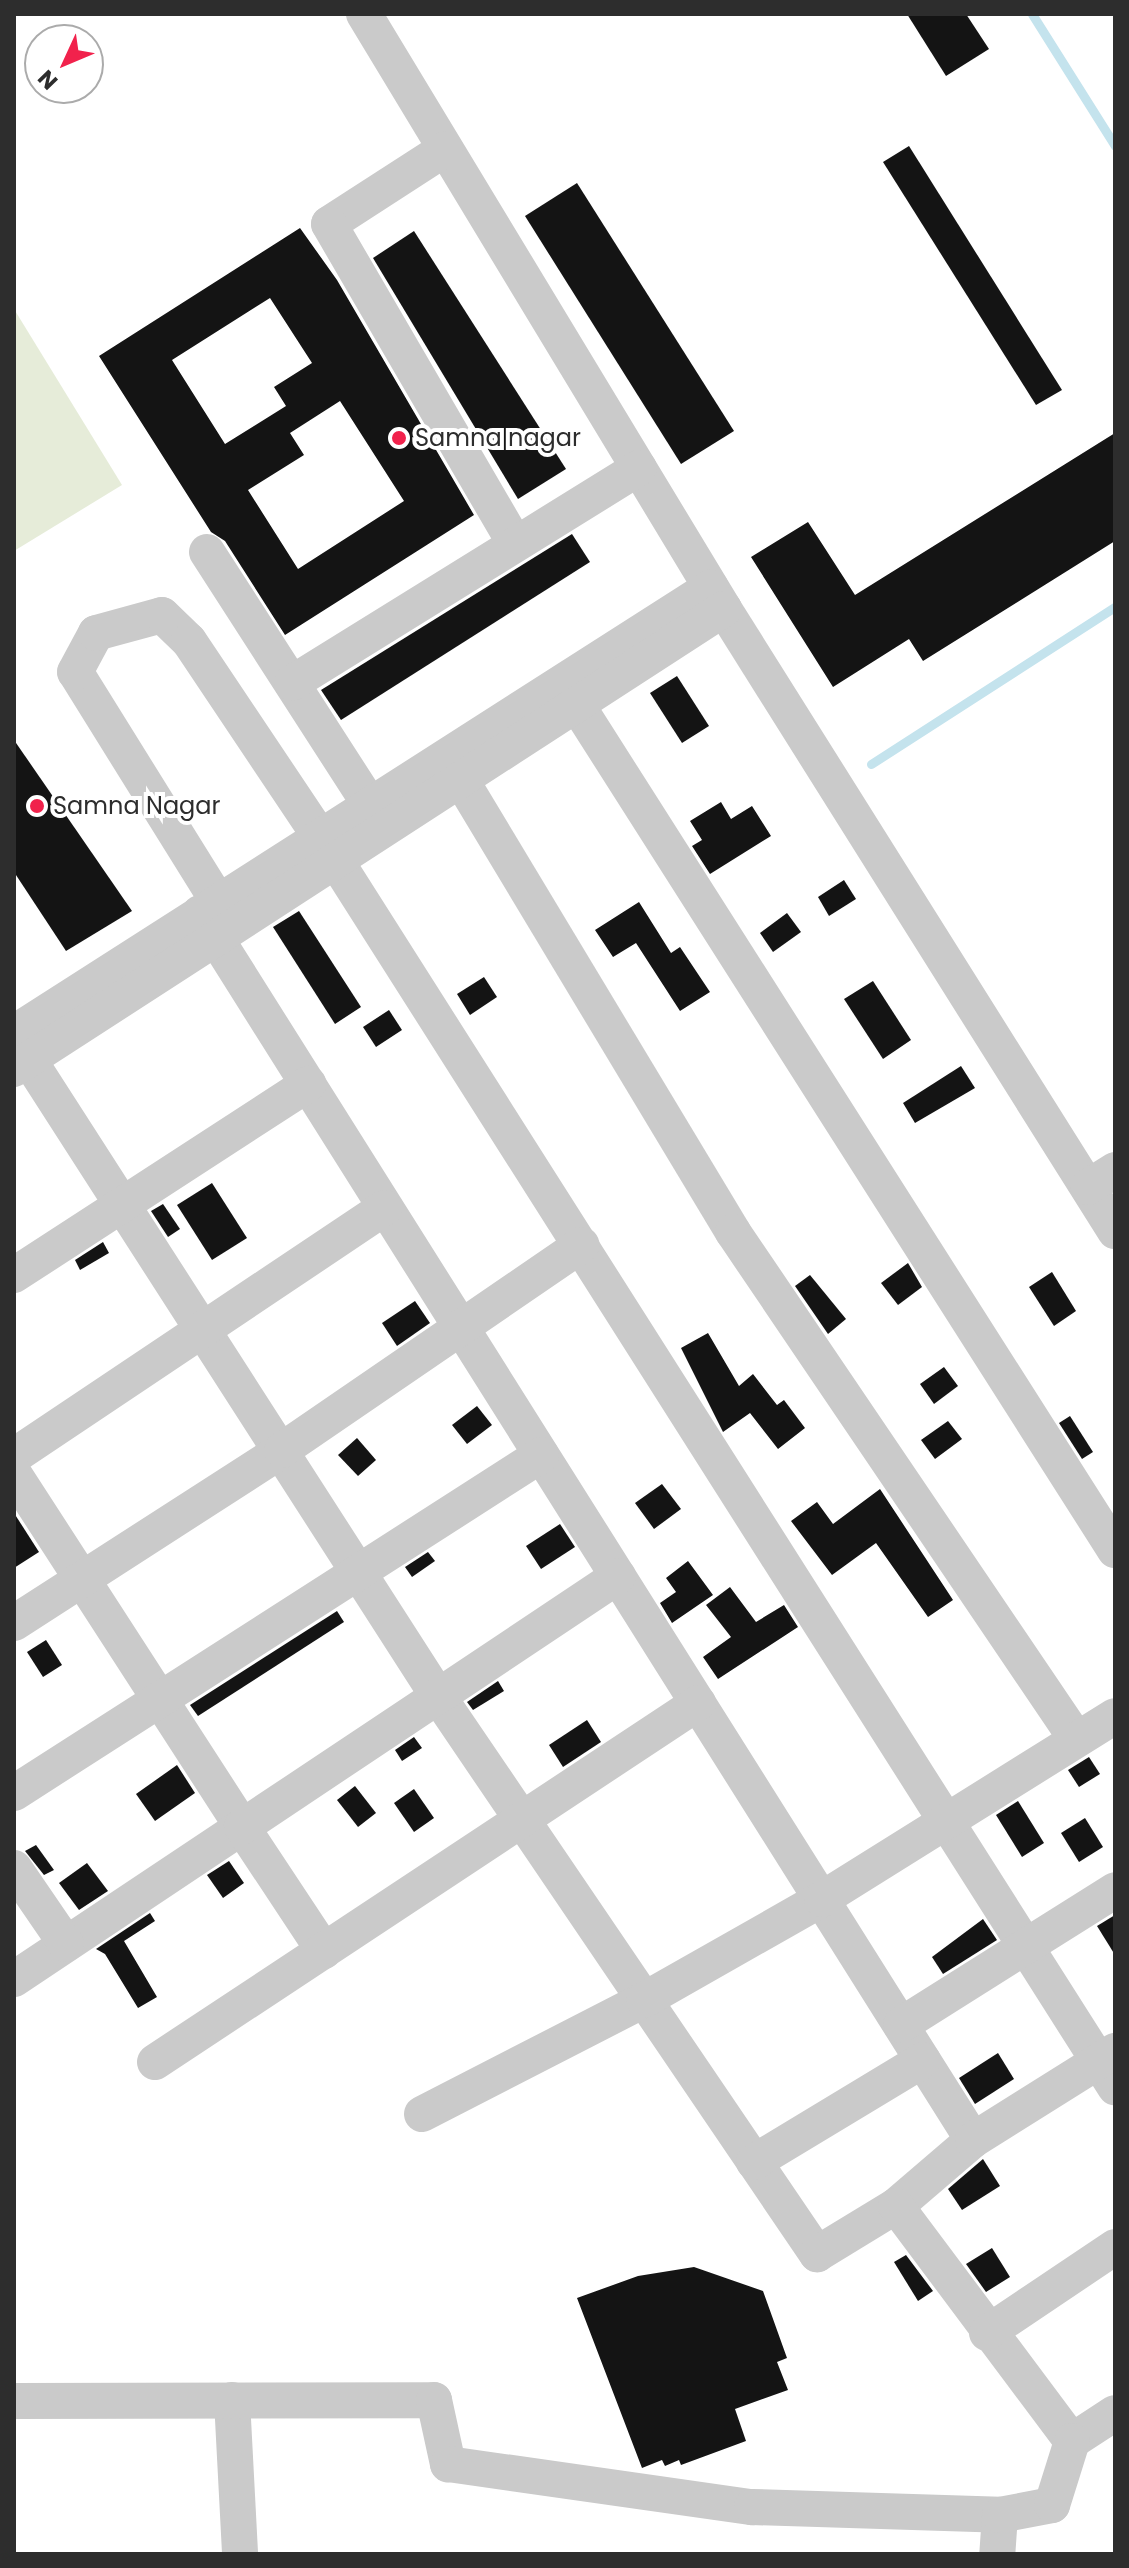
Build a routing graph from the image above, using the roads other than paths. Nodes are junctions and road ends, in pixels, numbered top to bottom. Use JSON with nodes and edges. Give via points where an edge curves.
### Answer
{"nodes":[{"id":1,"x":364,"y":14,"type":"edge"},
{"id":2,"x":445,"y":149,"type":"junction"},
{"id":3,"x":639,"y":468,"type":"junction"},
{"id":4,"x":515,"y":544,"type":"junction"},
{"id":5,"x":207,"y":552,"type":"dead end"},
{"id":6,"x":717,"y":598,"type":"junction"},
{"id":7,"x":292,"y":683,"type":"junction"},
{"id":8,"x":577,"y":705,"type":"junction"},
{"id":9,"x":461,"y":780,"type":"junction"},
{"id":10,"x":370,"y":805,"type":"junction"},
{"id":11,"x":328,"y":849,"type":"junction"},
{"id":12,"x":212,"y":918,"type":"junction"},
{"id":13,"x":23,"y":1042,"type":"edge"},
{"id":14,"x":308,"y":1084,"type":"junction"},
{"id":15,"x":1101,"y":1178,"type":"edge"},
{"id":16,"x":123,"y":1204,"type":"junction"},
{"id":17,"x":385,"y":1208,"type":"junction"},
{"id":18,"x":1115,"y":1231,"type":"edge"},
{"id":19,"x":581,"y":1245,"type":"junction"},
{"id":20,"x":14,"y":1275,"type":"edge"},
{"id":21,"x":460,"y":1325,"type":"junction"},
{"id":22,"x":203,"y":1330,"type":"junction"},
{"id":23,"x":282,"y":1450,"type":"junction"},
{"id":24,"x":541,"y":1455,"type":"junction"},
{"id":25,"x":14,"y":1456,"type":"edge"},
{"id":26,"x":14,"y":1474,"type":"edge"},
{"id":27,"x":1115,"y":1550,"type":"edge"},
{"id":28,"x":358,"y":1573,"type":"junction"},
{"id":29,"x":618,"y":1576,"type":"junction"},
{"id":30,"x":83,"y":1579,"type":"junction"},
{"id":31,"x":14,"y":1623,"type":"edge"},
{"id":32,"x":438,"y":1696,"type":"junction"},
{"id":33,"x":159,"y":1700,"type":"junction"},
{"id":34,"x":698,"y":1703,"type":"junction"},
{"id":35,"x":1115,"y":1716,"type":"edge"},
{"id":36,"x":1075,"y":1737,"type":"junction"},
{"id":37,"x":14,"y":1793,"type":"edge"},
{"id":38,"x":948,"y":1821,"type":"junction"},
{"id":39,"x":524,"y":1822,"type":"junction"},
{"id":40,"x":242,"y":1827,"type":"junction"},
{"id":41,"x":14,"y":1868,"type":"edge"},
{"id":42,"x":1115,"y":1890,"type":"edge"},
{"id":43,"x":822,"y":1899,"type":"junction"},
{"id":44,"x":66,"y":1944,"type":"junction"},
{"id":45,"x":1028,"y":1945,"type":"junction"},
{"id":46,"x":324,"y":1951,"type":"junction"},
{"id":47,"x":14,"y":1979,"type":"edge"},
{"id":48,"x":644,"y":2000,"type":"junction"},
{"id":49,"x":901,"y":2025,"type":"junction"},
{"id":50,"x":923,"y":2060,"type":"junction"},
{"id":51,"x":155,"y":2062,"type":"dead end"},
{"id":52,"x":1110,"y":2067,"type":"edge"},
{"id":53,"x":422,"y":2114,"type":"dead end"},
{"id":54,"x":973,"y":2140,"type":"junction"},
{"id":55,"x":754,"y":2162,"type":"junction"},
{"id":56,"x":896,"y":2206,"type":"junction"},
{"id":57,"x":1115,"y":2247,"type":"edge"},
{"id":58,"x":987,"y":2333,"type":"junction"},
{"id":59,"x":232,"y":2400,"type":"junction"},
{"id":60,"x":14,"y":2401,"type":"edge"},
{"id":61,"x":1115,"y":2413,"type":"edge"},
{"id":62,"x":1072,"y":2441,"type":"junction"},
{"id":63,"x":1000,"y":2515,"type":"junction"},
{"id":64,"x":240,"y":2554,"type":"edge"},
{"id":65,"x":997,"y":2554,"type":"edge"}],
"edges":[{"from":1,"to":2,"type":"street"},
{"from":2,"to":3,"type":"street"},
{"from":2,"to":4,"type":"street","via":[[329,224]]},
{"from":3,"to":4,"type":"street"},
{"from":3,"to":6,"type":"street"},
{"from":4,"to":7,"type":"street"},
{"from":5,"to":7,"type":"street"},
{"from":6,"to":8,"type":"street"},
{"from":6,"to":10,"type":"street"},
{"from":6,"to":15,"type":"street"},
{"from":7,"to":10,"type":"street"},
{"from":8,"to":9,"type":"street"},
{"from":8,"to":27,"type":"street"},
{"from":9,"to":11,"type":"street"},
{"from":9,"to":36,"type":"street","via":[[733,1232]]},
{"from":10,"to":11,"type":"street"},
{"from":11,"to":12,"type":"street"},
{"from":11,"to":12,"type":"street","via":[[189,641],[162,615],[96,633],[75,672]]},
{"from":11,"to":19,"type":"street"},
{"from":12,"to":13,"type":"street"},
{"from":12,"to":14,"type":"street"},
{"from":13,"to":16,"type":"street"},
{"from":14,"to":16,"type":"street"},
{"from":14,"to":17,"type":"street"},
{"from":15,"to":18,"type":"street"},
{"from":16,"to":20,"type":"street"},
{"from":16,"to":22,"type":"street"},
{"from":17,"to":21,"type":"street"},
{"from":17,"to":22,"type":"street"},
{"from":19,"to":21,"type":"street"},
{"from":19,"to":38,"type":"street"},
{"from":21,"to":23,"type":"street"},
{"from":21,"to":24,"type":"street"},
{"from":22,"to":23,"type":"street"},
{"from":22,"to":25,"type":"street"},
{"from":23,"to":28,"type":"street"},
{"from":23,"to":30,"type":"street"},
{"from":24,"to":28,"type":"street"},
{"from":24,"to":29,"type":"street"},
{"from":26,"to":30,"type":"street"},
{"from":28,"to":32,"type":"street"},
{"from":28,"to":33,"type":"street"},
{"from":29,"to":32,"type":"street"},
{"from":29,"to":34,"type":"street"},
{"from":30,"to":31,"type":"street"},
{"from":30,"to":33,"type":"street"},
{"from":32,"to":39,"type":"street"},
{"from":32,"to":40,"type":"street"},
{"from":33,"to":37,"type":"street"},
{"from":33,"to":40,"type":"street"},
{"from":34,"to":39,"type":"street"},
{"from":34,"to":43,"type":"street"},
{"from":35,"to":36,"type":"street"},
{"from":36,"to":38,"type":"street"},
{"from":38,"to":43,"type":"street"},
{"from":38,"to":45,"type":"street"},
{"from":39,"to":46,"type":"street"},
{"from":39,"to":48,"type":"street"},
{"from":40,"to":44,"type":"street"},
{"from":40,"to":46,"type":"street"},
{"from":41,"to":44,"type":"street"},
{"from":42,"to":45,"type":"street"},
{"from":43,"to":48,"type":"street"},
{"from":43,"to":49,"type":"street"},
{"from":44,"to":47,"type":"street"},
{"from":45,"to":49,"type":"street"},
{"from":45,"to":52,"type":"street"},
{"from":46,"to":51,"type":"street"},
{"from":48,"to":53,"type":"street"},
{"from":48,"to":55,"type":"street"},
{"from":49,"to":50,"type":"street"},
{"from":50,"to":54,"type":"street"},
{"from":50,"to":55,"type":"street"},
{"from":52,"to":54,"type":"street"},
{"from":54,"to":56,"type":"street"},
{"from":55,"to":56,"type":"street","via":[[817,2254]]},
{"from":56,"to":58,"type":"street"},
{"from":57,"to":58,"type":"street"},
{"from":58,"to":62,"type":"street"},
{"from":59,"to":60,"type":"street"},
{"from":59,"to":63,"type":"street","via":[[434,2400],[448,2464],[752,2507]]},
{"from":59,"to":64,"type":"street"},
{"from":61,"to":62,"type":"street"},
{"from":62,"to":63,"type":"street","via":[[1052,2505]]},
{"from":63,"to":65,"type":"street"}]}
